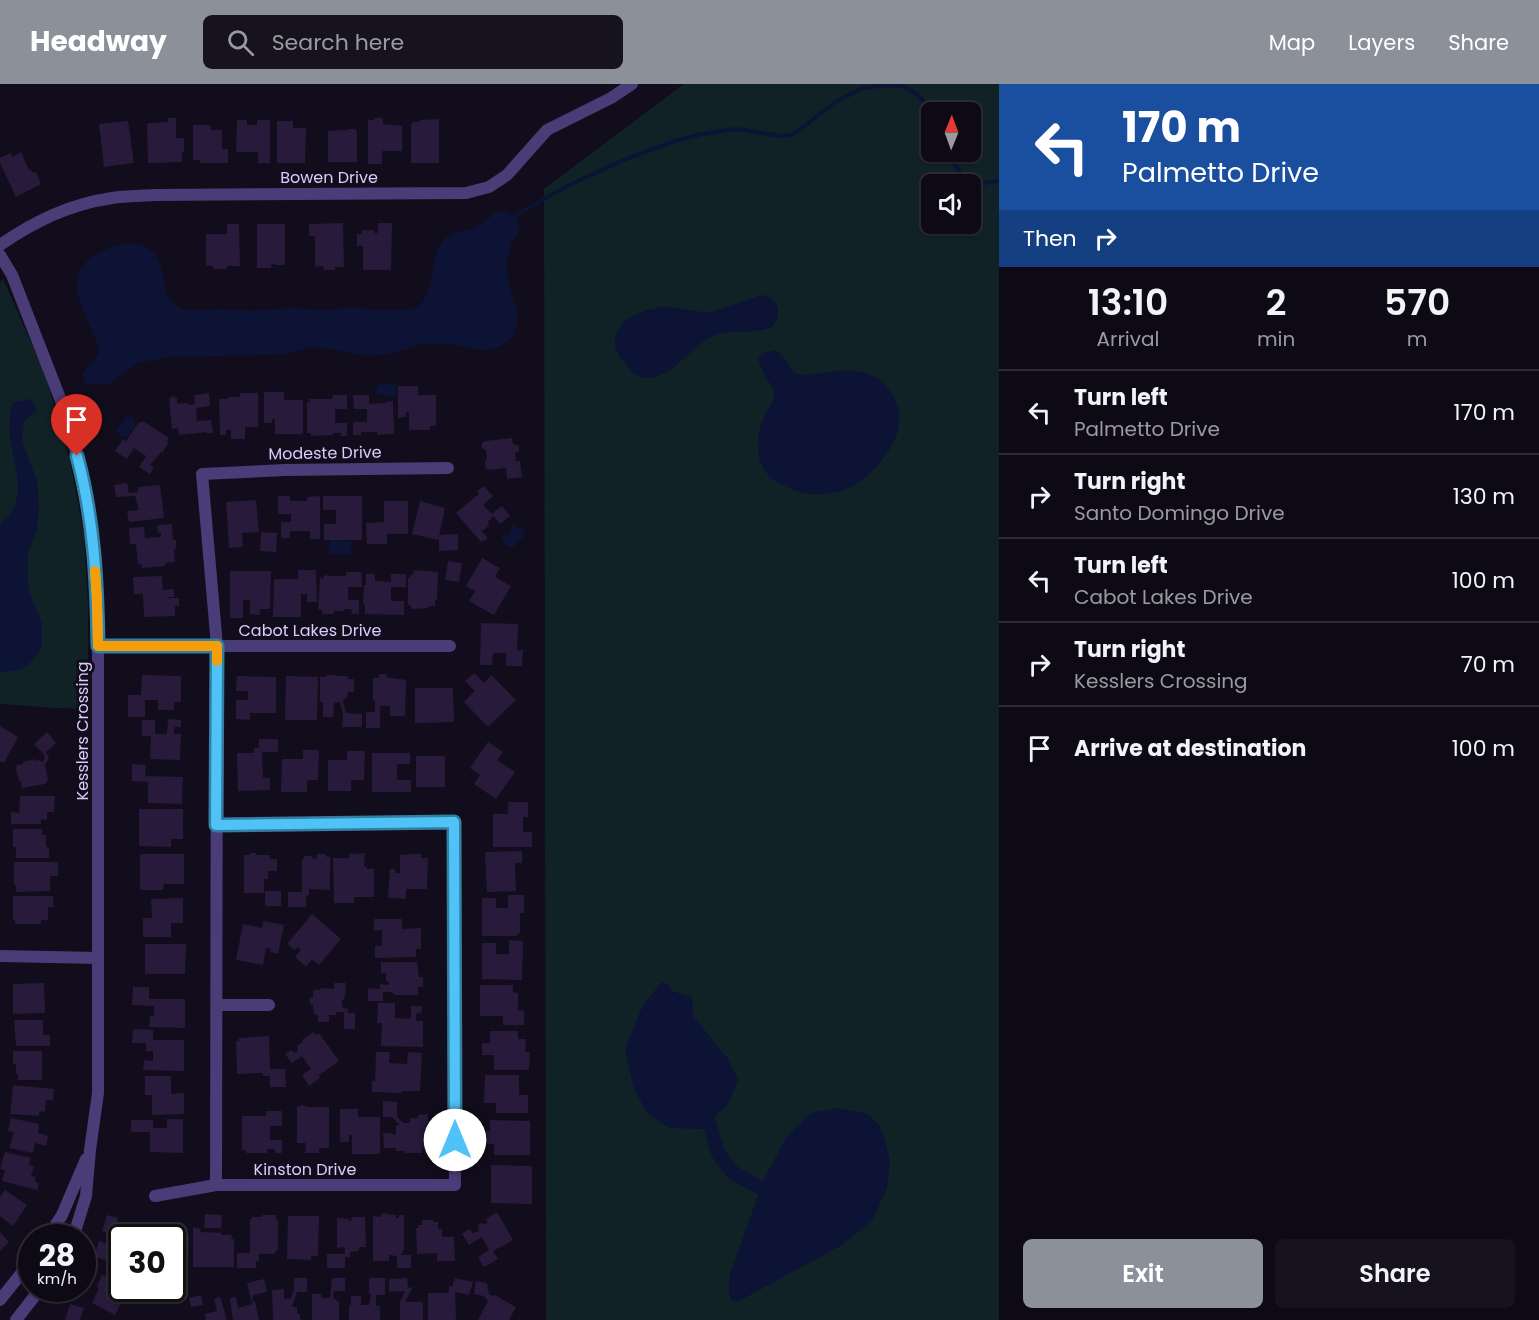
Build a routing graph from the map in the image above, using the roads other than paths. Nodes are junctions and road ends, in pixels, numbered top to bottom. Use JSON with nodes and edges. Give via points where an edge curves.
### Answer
{"nodes":[{"id":1,"x":632,"y":84,"type":"edge"},
{"id":2,"x":0,"y":245,"type":"edge"},
{"id":3,"x":0,"y":255,"type":"edge"},
{"id":4,"x":448,"y":468,"type":"dead end"},
{"id":5,"x":98,"y":646,"type":"junction"},
{"id":6,"x":217,"y":646,"type":"junction"},
{"id":7,"x":450,"y":646,"type":"dead end"},
{"id":8,"x":216,"y":825,"type":"junction"},
{"id":9,"x":0,"y":956,"type":"edge"},
{"id":10,"x":98,"y":957,"type":"junction"},
{"id":11,"x":217,"y":1005,"type":"junction"},
{"id":12,"x":269,"y":1005,"type":"dead end"},
{"id":13,"x":90,"y":1150,"type":"junction"},
{"id":14,"x":216,"y":1185,"type":"junction"},
{"id":15,"x":155,"y":1196,"type":"dead end"},
{"id":16,"x":56,"y":1224,"type":"edge"},
{"id":17,"x":78,"y":1224,"type":"edge"},
{"id":18,"x":18,"y":1278,"type":"edge"},
{"id":19,"x":0,"y":1300,"type":"edge"},
{"id":20,"x":30,"y":1302,"type":"edge"},
{"id":21,"x":16,"y":1320,"type":"edge"}],
"edges":[{"from":1,"to":2,"type":"street","name":"Bowen Drive","via":[[547,130],[507,175],[489,187],[466,193],[112,198],[66,209],[24,228]]},
{"from":3,"to":5,"type":"street","name":"Kesslers Crossing","via":[[12,275],[65,411],[83,479],[92,525]]},
{"from":4,"to":6,"type":"street","name":"Modeste Drive","via":[[202,474]]},
{"from":5,"to":6,"type":"street","name":"Cabot Lakes Drive"},
{"from":5,"to":10,"type":"street","name":"Kesslers Crossing"},
{"from":6,"to":7,"type":"street","name":"Cabot Lakes Drive"},
{"from":6,"to":8,"type":"street"},
{"from":8,"to":11,"type":"street"},
{"from":8,"to":14,"type":"street","name":"Kinston Drive","via":[[454,822],[455,1185]]},
{"from":9,"to":10,"type":"street"},
{"from":10,"to":13,"type":"street","name":"Kesslers Crossing","via":[[98,1093]]},
{"from":11,"to":12,"type":"street"},
{"from":11,"to":14,"type":"street"},
{"from":13,"to":16,"type":"street","name":"Kesslers Crossing"},
{"from":13,"to":17,"type":"street","name":"Kesslers Crossing","via":[[87,1196]]},
{"from":14,"to":15,"type":"street","name":"Kinston Drive"},
{"from":18,"to":19,"type":"street"},
{"from":20,"to":21,"type":"street"}]}
